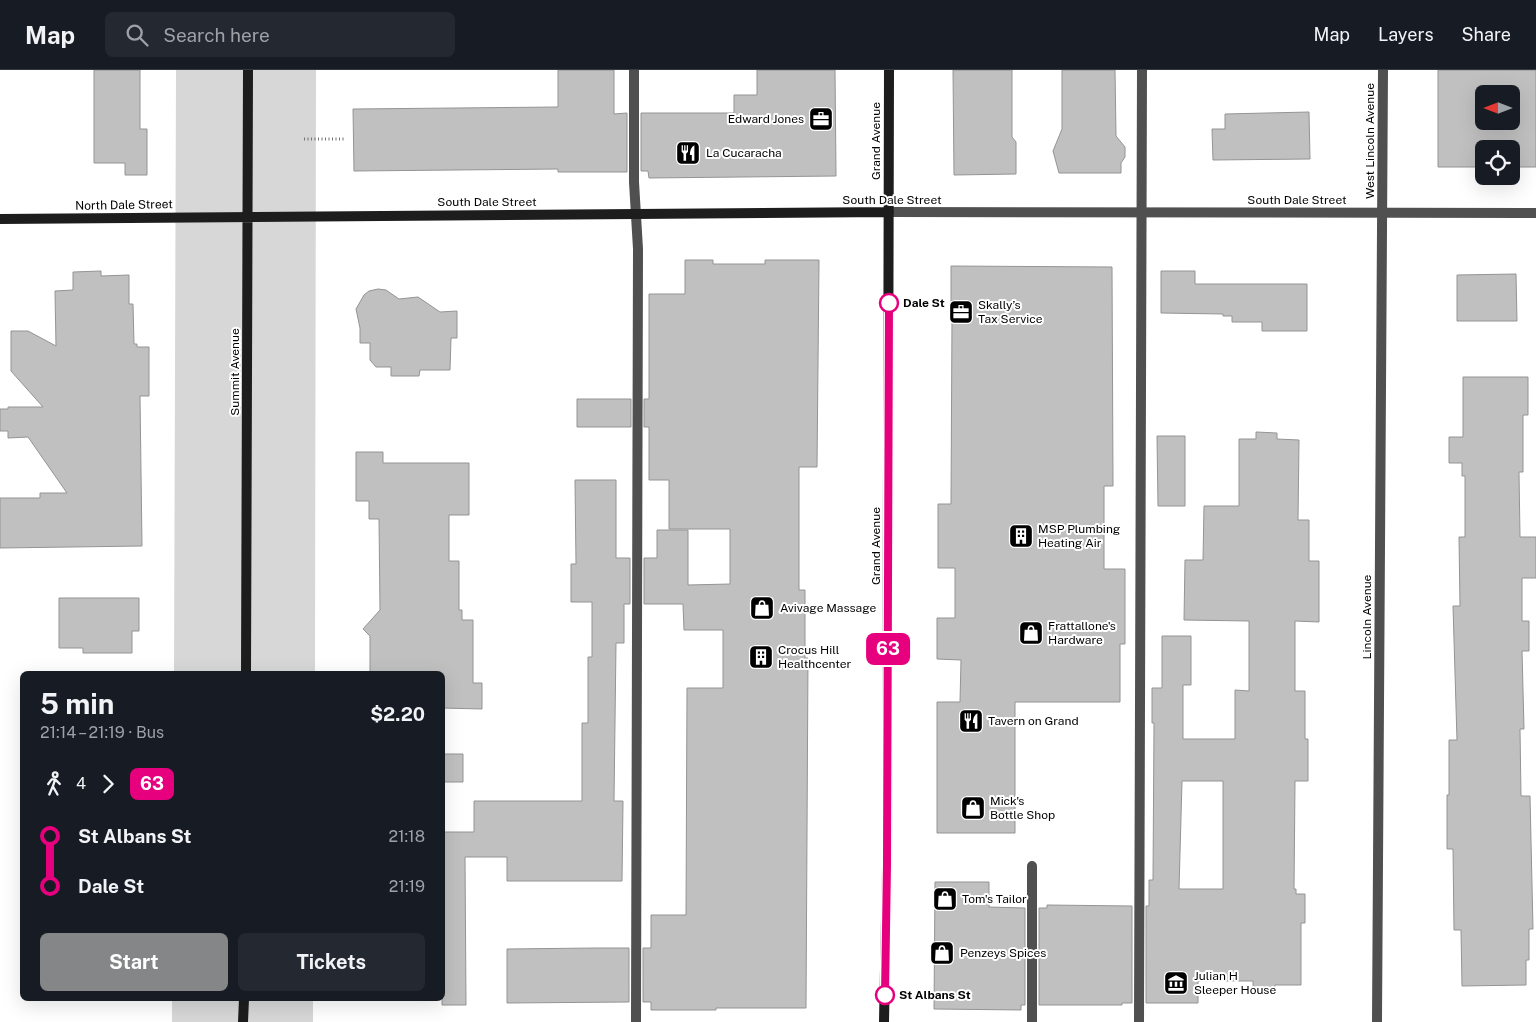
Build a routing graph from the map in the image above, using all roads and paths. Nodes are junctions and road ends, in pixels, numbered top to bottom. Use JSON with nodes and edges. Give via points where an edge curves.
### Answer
{"nodes":[{"id":1,"x":248,"y":70,"type":"edge"},
{"id":2,"x":634,"y":70,"type":"edge"},
{"id":3,"x":888,"y":70,"type":"edge"},
{"id":4,"x":1142,"y":70,"type":"edge"},
{"id":5,"x":1383,"y":70,"type":"edge"},
{"id":6,"x":304,"y":139,"type":"dead end"},
{"id":7,"x":344,"y":139,"type":"dead end"},
{"id":8,"x":889,"y":212,"type":"junction"},
{"id":9,"x":636,"y":213,"type":"junction"},
{"id":10,"x":1142,"y":213,"type":"junction"},
{"id":11,"x":1382,"y":213,"type":"junction"},
{"id":12,"x":1536,"y":213,"type":"edge"},
{"id":13,"x":248,"y":216,"type":"junction"},
{"id":14,"x":0,"y":218,"type":"edge"},
{"id":15,"x":246,"y":671,"type":"edge"},
{"id":16,"x":1032,"y":866,"type":"dead end"},
{"id":17,"x":244,"y":1001,"type":"edge"},
{"id":18,"x":243,"y":1022,"type":"edge"},
{"id":19,"x":636,"y":1022,"type":"edge"},
{"id":20,"x":884,"y":1022,"type":"edge"},
{"id":21,"x":1032,"y":1022,"type":"edge"},
{"id":22,"x":1139,"y":1022,"type":"edge"},
{"id":23,"x":1377,"y":1022,"type":"edge"}],
"edges":[{"from":1,"to":13,"type":"main road","name":"Summit Avenue"},
{"from":2,"to":9,"type":"street"},
{"from":3,"to":8,"type":"main road","name":"Grand Avenue"},
{"from":4,"to":10,"type":"street"},
{"from":5,"to":11,"type":"street","name":"West Lincoln Avenue"},
{"from":6,"to":7,"type":"path"},
{"from":8,"to":9,"type":"main road","name":"South Dale Street"},
{"from":8,"to":10,"type":"street","name":"South Dale Street"},
{"from":8,"to":20,"type":"main road","name":"Grand Avenue"},
{"from":9,"to":13,"type":"main road","name":"South Dale Street"},
{"from":9,"to":19,"type":"street"},
{"from":10,"to":11,"type":"street","name":"South Dale Street"},
{"from":10,"to":22,"type":"street"},
{"from":11,"to":12,"type":"street","name":"South Dale Street"},
{"from":11,"to":23,"type":"street","name":"Lincoln Avenue"},
{"from":13,"to":14,"type":"main road","name":"North Dale Street"},
{"from":13,"to":15,"type":"main road","name":"Summit Avenue"},
{"from":16,"to":21,"type":"street"},
{"from":17,"to":18,"type":"main road"}]}
